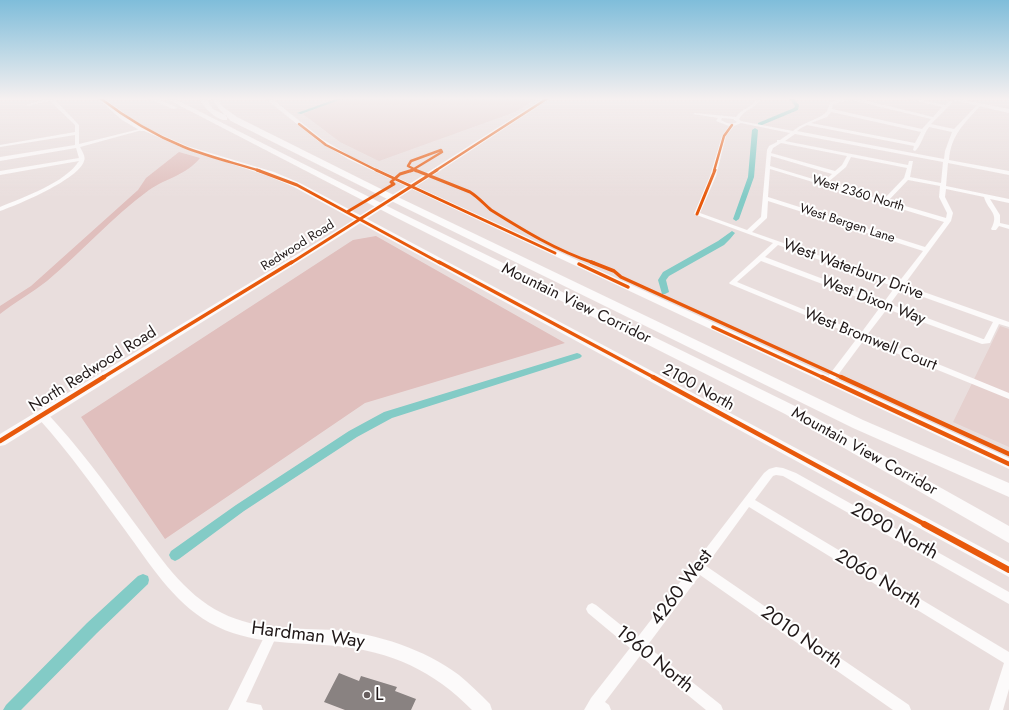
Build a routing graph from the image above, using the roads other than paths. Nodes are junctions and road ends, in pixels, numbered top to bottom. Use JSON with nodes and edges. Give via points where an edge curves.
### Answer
{"nodes":[{"id":1,"x":136,"y":131,"type":"edge"},
{"id":2,"x":149,"y":131,"type":"edge"},
{"id":3,"x":227,"y":131,"type":"edge"},
{"id":4,"x":233,"y":131,"type":"edge"},
{"id":5,"x":252,"y":131,"type":"edge"},
{"id":6,"x":259,"y":131,"type":"edge"},
{"id":7,"x":310,"y":131,"type":"edge"},
{"id":8,"x":496,"y":131,"type":"edge"},
{"id":9,"x":722,"y":131,"type":"edge"},
{"id":10,"x":728,"y":131,"type":"edge"},
{"id":11,"x":784,"y":131,"type":"edge"},
{"id":12,"x":844,"y":131,"type":"edge"},
{"id":13,"x":923,"y":131,"type":"edge"},
{"id":14,"x":954,"y":131,"type":"edge"},
{"id":15,"x":77,"y":133,"type":"joint"},
{"id":16,"x":794,"y":133,"type":"junction"},
{"id":17,"x":724,"y":136,"type":"junction"},
{"id":18,"x":779,"y":141,"type":"junction"},
{"id":19,"x":916,"y":145,"type":"junction"},
{"id":20,"x":0,"y":146,"type":"edge"},
{"id":21,"x":77,"y":146,"type":"junction"},
{"id":22,"x":769,"y":154,"type":"junction"},
{"id":23,"x":850,"y":155,"type":"junction"},
{"id":24,"x":912,"y":157,"type":"junction"},
{"id":25,"x":0,"y":159,"type":"edge"},
{"id":26,"x":82,"y":159,"type":"junction"},
{"id":27,"x":287,"y":159,"type":"junction"},
{"id":28,"x":312,"y":159,"type":"junction"},
{"id":29,"x":945,"y":161,"type":"junction"},
{"id":30,"x":768,"y":167,"type":"junction"},
{"id":31,"x":910,"y":167,"type":"junction"},
{"id":32,"x":0,"y":173,"type":"edge"},
{"id":33,"x":835,"y":173,"type":"junction"},
{"id":34,"x":1009,"y":173,"type":"edge"},
{"id":35,"x":907,"y":178,"type":"junction"},
{"id":36,"x":823,"y":184,"type":"junction"},
{"id":37,"x":411,"y":186,"type":"junction"},
{"id":38,"x":943,"y":186,"type":"junction"},
{"id":39,"x":986,"y":196,"type":"junction"},
{"id":40,"x":766,"y":198,"type":"junction"},
{"id":41,"x":1009,"y":201,"type":"edge"},
{"id":42,"x":884,"y":202,"type":"junction"},
{"id":43,"x":2,"y":207,"type":"edge"},
{"id":44,"x":360,"y":220,"type":"junction"},
{"id":45,"x":948,"y":221,"type":"junction"},
{"id":46,"x":1009,"y":227,"type":"edge"},
{"id":47,"x":748,"y":232,"type":"junction"},
{"id":48,"x":777,"y":243,"type":"junction"},
{"id":49,"x":927,"y":250,"type":"junction"},
{"id":50,"x":760,"y":258,"type":"junction"},
{"id":51,"x":900,"y":287,"type":"junction"},
{"id":52,"x":886,"y":306,"type":"junction"},
{"id":53,"x":200,"y":318,"type":"joint"},
{"id":54,"x":997,"y":321,"type":"junction"},
{"id":55,"x":1009,"y":325,"type":"edge"},
{"id":56,"x":862,"y":336,"type":"junction"},
{"id":57,"x":830,"y":381,"type":"junction"},
{"id":58,"x":1009,"y":396,"type":"edge"},
{"id":59,"x":42,"y":415,"type":"junction"},
{"id":60,"x":0,"y":442,"type":"edge"},
{"id":61,"x":1009,"y":464,"type":"edge"},
{"id":62,"x":777,"y":470,"type":"joint"},
{"id":63,"x":1009,"y":490,"type":"edge"},
{"id":64,"x":748,"y":501,"type":"junction"},
{"id":65,"x":1009,"y":534,"type":"edge"},
{"id":66,"x":698,"y":567,"type":"junction"},
{"id":67,"x":1009,"y":570,"type":"edge"},
{"id":68,"x":1009,"y":598,"type":"edge"},
{"id":69,"x":592,"y":609,"type":"dead end"},
{"id":70,"x":271,"y":635,"type":"junction"},
{"id":71,"x":639,"y":647,"type":"junction"},
{"id":72,"x":1009,"y":659,"type":"edge"},
{"id":73,"x":1009,"y":667,"type":"edge"},
{"id":74,"x":236,"y":708,"type":"edge"},
{"id":75,"x":597,"y":708,"type":"edge"},
{"id":76,"x":256,"y":710,"type":"edge"},
{"id":77,"x":484,"y":710,"type":"edge"},
{"id":78,"x":716,"y":710,"type":"edge"},
{"id":79,"x":904,"y":710,"type":"edge"},
{"id":80,"x":996,"y":710,"type":"edge"}],
"edges":[{"from":1,"to":21,"type":"street"},
{"from":2,"to":44,"type":"main road","via":[[185,147],[281,178]]},
{"from":3,"to":27,"type":"highway"},
{"from":4,"to":27,"type":"highway"},
{"from":5,"to":28,"type":"highway"},
{"from":6,"to":28,"type":"highway"},
{"from":7,"to":37,"type":"main road","via":[[333,149]]},
{"from":8,"to":37,"type":"main road","name":"Redwood Road"},
{"from":9,"to":17,"type":"street"},
{"from":10,"to":17,"type":"street"},
{"from":11,"to":16,"type":"street"},
{"from":12,"to":19,"type":"street"},
{"from":13,"to":19,"type":"street"},
{"from":14,"to":29,"type":"street"},
{"from":15,"to":20,"type":"street"},
{"from":15,"to":21,"type":"street"},
{"from":16,"to":18,"type":"street"},
{"from":16,"to":24,"type":"street"},
{"from":17,"to":47,"type":"street","name":"West Waterbury Drive","via":[[713,176],[696,214]]},
{"from":18,"to":22,"type":"street","via":[[771,147]]},
{"from":18,"to":23,"type":"street"},
{"from":19,"to":24,"type":"street"},
{"from":21,"to":25,"type":"street"},
{"from":21,"to":26,"type":"street"},
{"from":22,"to":30,"type":"street"},
{"from":22,"to":33,"type":"street"},
{"from":23,"to":31,"type":"street"},
{"from":23,"to":33,"type":"street","via":[[846,163]]},
{"from":24,"to":29,"type":"street"},
{"from":24,"to":31,"type":"street"},
{"from":26,"to":32,"type":"street"},
{"from":26,"to":43,"type":"street","via":[[68,176]]},
{"from":27,"to":65,"type":"highway","name":"Mountain View Corridor","via":[[790,410]]},
{"from":28,"to":63,"type":"highway","name":"Mountain View Corridor","via":[[858,424]]},
{"from":29,"to":34,"type":"street"},
{"from":29,"to":38,"type":"street"},
{"from":30,"to":36,"type":"street","name":"West 2360 North"},
{"from":30,"to":40,"type":"street"},
{"from":31,"to":35,"type":"street"},
{"from":33,"to":36,"type":"street"},
{"from":35,"to":38,"type":"street"},
{"from":35,"to":42,"type":"street"},
{"from":36,"to":42,"type":"street","name":"West 2360 North"},
{"from":37,"to":44,"type":"main road","name":"Redwood Road"},
{"from":37,"to":57,"type":"main road"},
{"from":38,"to":39,"type":"street"},
{"from":38,"to":45,"type":"street","via":[[943,200],[950,213]]},
{"from":39,"to":41,"type":"street"},
{"from":39,"to":46,"type":"street","via":[[998,217],[996,226]]},
{"from":40,"to":47,"type":"street","via":[[764,218]]},
{"from":40,"to":49,"type":"street","name":"West Bergen Lane"},
{"from":42,"to":45,"type":"street","name":"West 2360 North"},
{"from":44,"to":53,"type":"main road","name":"Redwood Road"},
{"from":44,"to":67,"type":"main road","name":"2100 North"},
{"from":45,"to":49,"type":"street"},
{"from":47,"to":48,"type":"street","name":"West Waterbury Drive"},
{"from":48,"to":50,"type":"street"},
{"from":48,"to":51,"type":"street","name":"West Waterbury Drive"},
{"from":49,"to":51,"type":"street"},
{"from":50,"to":52,"type":"street","name":"West Dixon Way"},
{"from":50,"to":56,"type":"street","name":"West Bromwell Court","via":[[732,283]]},
{"from":51,"to":52,"type":"street"},
{"from":51,"to":54,"type":"street","name":"West Waterbury Drive"},
{"from":52,"to":54,"type":"street","name":"West Dixon Way","via":[[985,342]]},
{"from":52,"to":56,"type":"street"},
{"from":53,"to":59,"type":"main road","name":"North Redwood Road"},
{"from":54,"to":55,"type":"street","name":"West Waterbury Drive"},
{"from":56,"to":57,"type":"street"},
{"from":56,"to":58,"type":"street","name":"West Bromwell Court"},
{"from":57,"to":61,"type":"main road"},
{"from":59,"to":60,"type":"main road","name":"North Redwood Road"},
{"from":59,"to":70,"type":"street","name":"Hardman Way","via":[[83,463],[161,570],[184,596],[203,611],[230,625]]},
{"from":62,"to":64,"type":"street","name":"4260 West","via":[[769,473]]},
{"from":62,"to":68,"type":"street","name":"2090 North","via":[[793,476]]},
{"from":64,"to":66,"type":"street","name":"4260 West"},
{"from":64,"to":72,"type":"street","name":"2060 North"},
{"from":66,"to":71,"type":"street","name":"4260 West"},
{"from":66,"to":79,"type":"street","name":"2010 North"},
{"from":69,"to":71,"type":"street","name":"1960 North"},
{"from":70,"to":74,"type":"street"},
{"from":70,"to":77,"type":"street","name":"Hardman Way","via":[[356,641],[398,652],[439,671]]},
{"from":71,"to":75,"type":"street","name":"4260 West"},
{"from":71,"to":78,"type":"street","name":"1960 North"},
{"from":73,"to":80,"type":"street"},
{"from":74,"to":76,"type":"street"}]}
